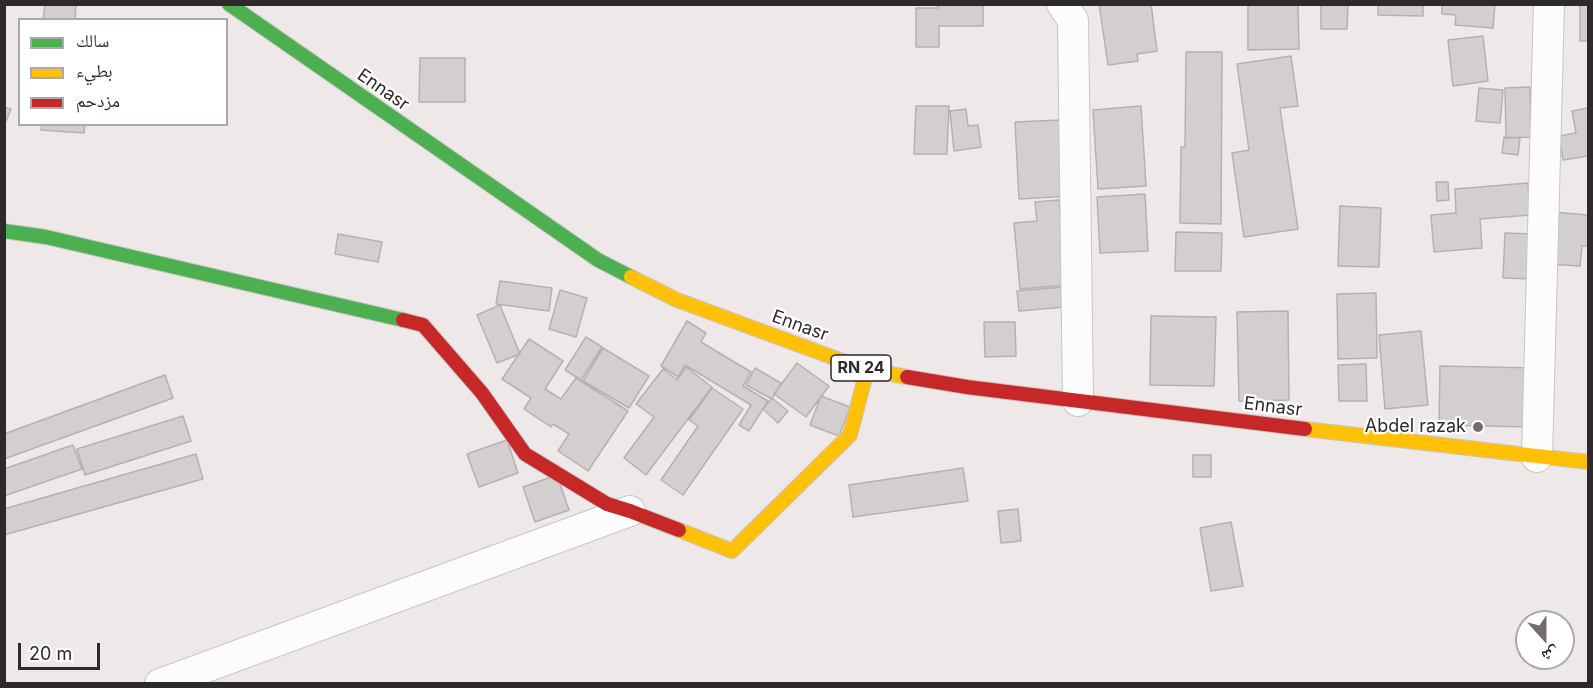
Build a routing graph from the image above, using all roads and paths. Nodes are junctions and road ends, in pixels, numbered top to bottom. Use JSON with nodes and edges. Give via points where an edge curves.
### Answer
{"nodes":[{"id":1,"x":229,"y":4,"type":"edge"},
{"id":2,"x":1062,"y":4,"type":"edge"},
{"id":3,"x":1549,"y":4,"type":"edge"},
{"id":4,"x":4,"y":231,"type":"edge"},
{"id":5,"x":867,"y":370,"type":"junction"},
{"id":6,"x":1078,"y":401,"type":"junction"},
{"id":7,"x":1538,"y":457,"type":"junction"},
{"id":8,"x":1588,"y":462,"type":"edge"},
{"id":9,"x":630,"y":511,"type":"junction"},
{"id":10,"x":160,"y":684,"type":"edge"}],
"edges":[{"from":1,"to":5,"type":"main road","name":"Ennasr","number":"RN 24","via":[[598,260],[677,300]]},
{"from":2,"to":6,"type":"street","via":[[1074,20]]},
{"from":3,"to":7,"type":"street"},
{"from":4,"to":9,"type":"main road","via":[[46,237],[423,325],[482,393],[525,454],[607,504]]},
{"from":5,"to":6,"type":"main road","name":"Ennasr","number":"RN 24"},
{"from":5,"to":9,"type":"main road","via":[[850,435],[732,551]]},
{"from":6,"to":7,"type":"main road","name":"Ennasr","number":"RN 24"},
{"from":7,"to":8,"type":"main road","name":"Ennasr","number":"RN 24"},
{"from":9,"to":10,"type":"street"}]}
